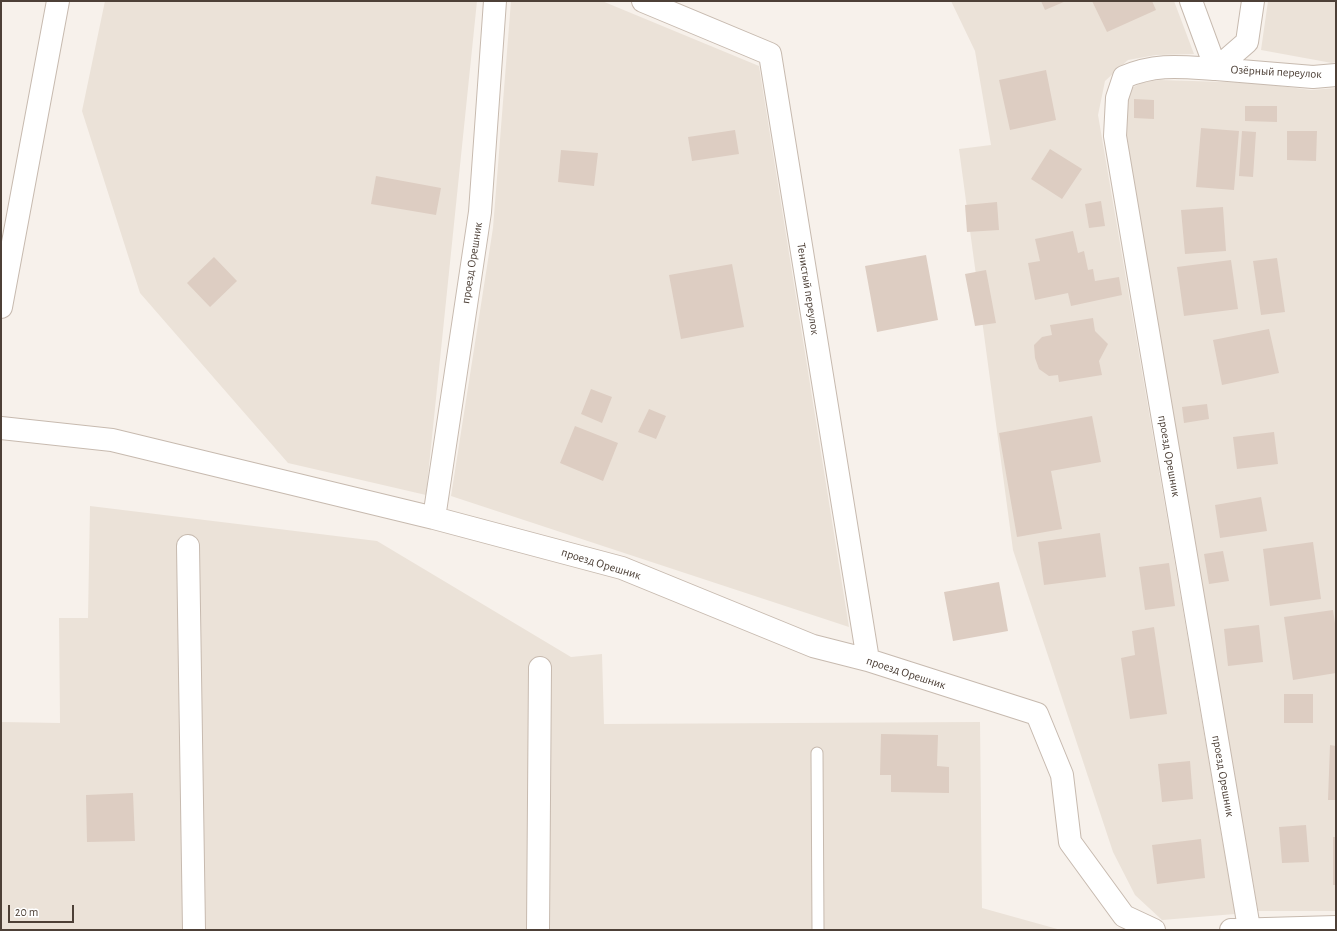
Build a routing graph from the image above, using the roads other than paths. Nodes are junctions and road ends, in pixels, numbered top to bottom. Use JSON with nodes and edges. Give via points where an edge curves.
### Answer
{"nodes":[{"id":1,"x":58,"y":1,"type":"edge"},
{"id":2,"x":495,"y":1,"type":"edge"},
{"id":3,"x":643,"y":1,"type":"edge"},
{"id":4,"x":1191,"y":1,"type":"edge"},
{"id":5,"x":1253,"y":1,"type":"edge"},
{"id":6,"x":1216,"y":69,"type":"junction"},
{"id":7,"x":1336,"y":74,"type":"edge"},
{"id":8,"x":1,"y":307,"type":"edge"},
{"id":9,"x":1,"y":428,"type":"edge"},
{"id":10,"x":434,"y":518,"type":"junction"},
{"id":11,"x":188,"y":546,"type":"dead end"},
{"id":12,"x":868,"y":660,"type":"junction"},
{"id":13,"x":540,"y":668,"type":"dead end"},
{"id":14,"x":816,"y":753,"type":"dead end"},
{"id":15,"x":1336,"y":927,"type":"edge"},
{"id":16,"x":1240,"y":929,"type":"edge"},
{"id":17,"x":194,"y":930,"type":"edge"},
{"id":18,"x":538,"y":930,"type":"edge"},
{"id":19,"x":818,"y":930,"type":"edge"},
{"id":20,"x":1154,"y":930,"type":"edge"}],
"edges":[{"from":1,"to":8,"type":"street"},
{"from":2,"to":10,"type":"street","name":"проезд Орешник","via":[[480,212]]},
{"from":3,"to":12,"type":"street","name":"Тенистый переулок","via":[[770,54]]},
{"from":4,"to":6,"type":"street","name":"Озёрный переулок"},
{"from":5,"to":6,"type":"street","via":[[1247,42]]},
{"from":6,"to":7,"type":"street","name":"Озёрный переулок","via":[[1313,77]]},
{"from":6,"to":16,"type":"street","name":"проезд Орешник","via":[[1142,69],[1124,77],[1117,98],[1115,136]]},
{"from":9,"to":10,"type":"street","via":[[112,440]]},
{"from":10,"to":12,"type":"street","name":"проезд Орешник","via":[[622,568],[813,646]]},
{"from":11,"to":17,"type":"street"},
{"from":12,"to":20,"type":"street","name":"проезд Орешник","via":[[1037,714],[1062,775],[1070,842],[1124,916]]},
{"from":13,"to":18,"type":"street"},
{"from":14,"to":19,"type":"lane"},
{"from":15,"to":16,"type":"street","name":"проезд Орешник"}]}
